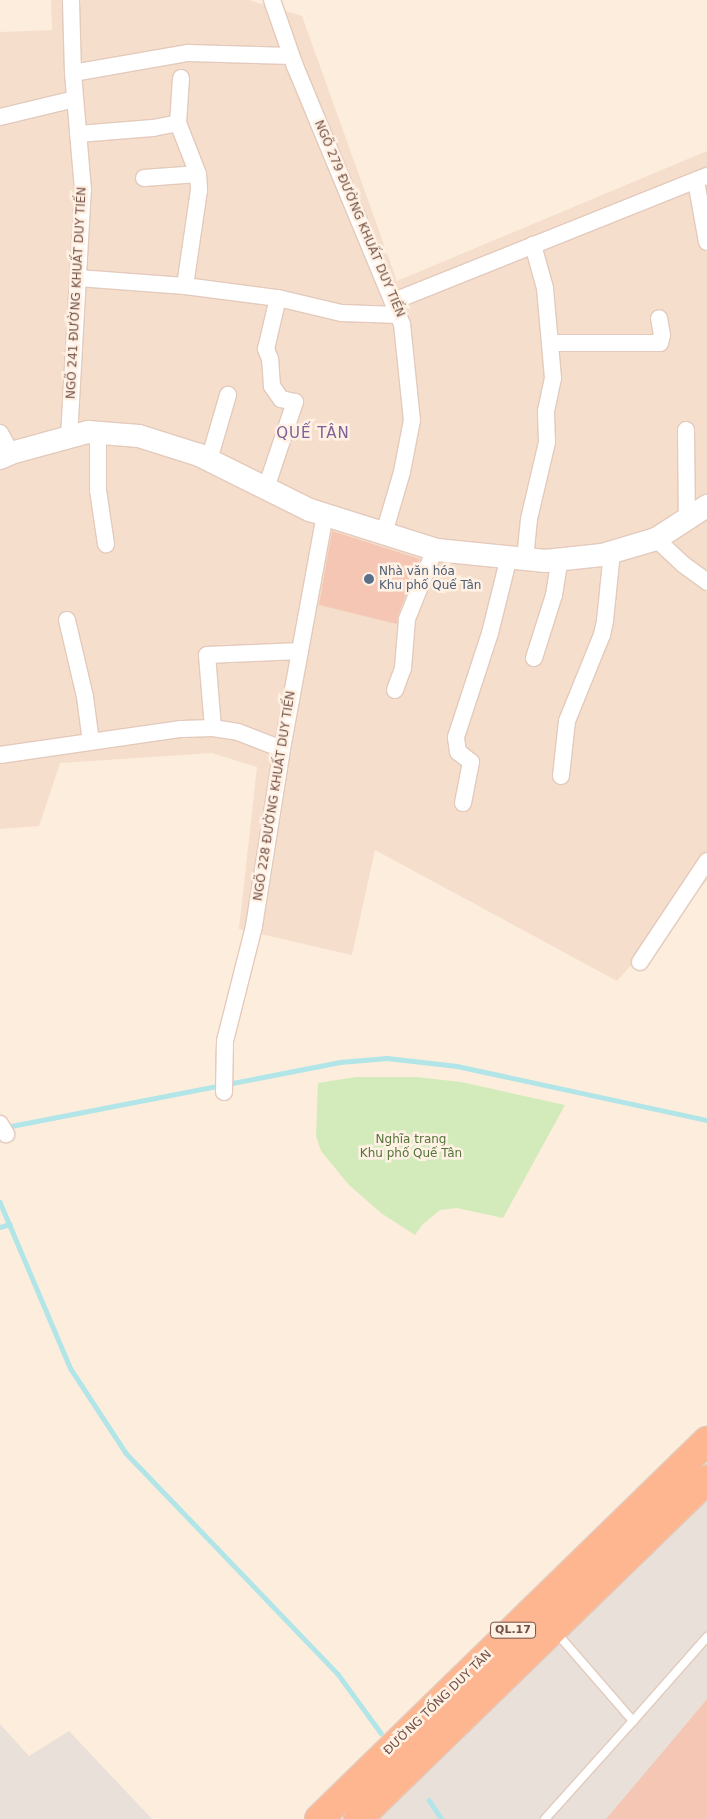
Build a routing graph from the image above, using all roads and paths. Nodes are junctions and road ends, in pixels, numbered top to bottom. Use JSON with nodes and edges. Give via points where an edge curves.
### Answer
{"nodes":[{"id":1,"x":71,"y":0,"type":"edge"},
{"id":2,"x":272,"y":0,"type":"edge"},
{"id":3,"x":291,"y":56,"type":"junction"},
{"id":4,"x":73,"y":73,"type":"junction"},
{"id":5,"x":181,"y":78,"type":"dead end"},
{"id":6,"x":75,"y":99,"type":"junction"},
{"id":7,"x":0,"y":117,"type":"edge"},
{"id":8,"x":178,"y":124,"type":"junction"},
{"id":9,"x":78,"y":134,"type":"junction"},
{"id":10,"x":198,"y":174,"type":"junction"},
{"id":11,"x":144,"y":178,"type":"dead end"},
{"id":12,"x":701,"y":178,"type":"edge"},
{"id":13,"x":707,"y":242,"type":"edge"},
{"id":14,"x":533,"y":245,"type":"junction"},
{"id":15,"x":78,"y":278,"type":"junction"},
{"id":16,"x":185,"y":286,"type":"junction"},
{"id":17,"x":278,"y":298,"type":"junction"},
{"id":18,"x":396,"y":308,"type":"junction"},
{"id":19,"x":659,"y":318,"type":"dead end"},
{"id":20,"x":550,"y":343,"type":"junction"},
{"id":21,"x":228,"y":395,"type":"dead end"},
{"id":22,"x":686,"y":430,"type":"dead end"},
{"id":23,"x":0,"y":433,"type":"edge"},
{"id":24,"x":98,"y":433,"type":"junction"},
{"id":25,"x":69,"y":437,"type":"junction"},
{"id":26,"x":6,"y":456,"type":"edge"},
{"id":27,"x":210,"y":460,"type":"junction"},
{"id":28,"x":266,"y":488,"type":"junction"},
{"id":29,"x":707,"y":506,"type":"edge"},
{"id":30,"x":325,"y":514,"type":"junction"},
{"id":31,"x":687,"y":519,"type":"junction"},
{"id":32,"x":384,"y":533,"type":"junction"},
{"id":33,"x":656,"y":539,"type":"junction"},
{"id":34,"x":106,"y":544,"type":"dead end"},
{"id":35,"x":435,"y":549,"type":"junction"},
{"id":36,"x":612,"y":552,"type":"junction"},
{"id":37,"x":517,"y":558,"type":"junction"},
{"id":38,"x":560,"y":559,"type":"junction"},
{"id":39,"x":706,"y":585,"type":"edge"},
{"id":40,"x":67,"y":620,"type":"dead end"},
{"id":41,"x":300,"y":651,"type":"junction"},
{"id":42,"x":534,"y":658,"type":"dead end"},
{"id":43,"x":396,"y":690,"type":"dead end"},
{"id":44,"x":213,"y":728,"type":"junction"},
{"id":45,"x":91,"y":742,"type":"junction"},
{"id":46,"x":282,"y":749,"type":"junction"},
{"id":47,"x":0,"y":755,"type":"edge"},
{"id":48,"x":561,"y":776,"type":"dead end"},
{"id":49,"x":463,"y":803,"type":"dead end"},
{"id":50,"x":707,"y":861,"type":"edge"},
{"id":51,"x":640,"y":962,"type":"dead end"},
{"id":52,"x":224,"y":1085,"type":"dead end"},
{"id":53,"x":707,"y":1441,"type":"edge"},
{"id":54,"x":707,"y":1480,"type":"edge"},
{"id":55,"x":553,"y":1629,"type":"junction"},
{"id":56,"x":707,"y":1637,"type":"edge"},
{"id":57,"x":633,"y":1721,"type":"junction"},
{"id":58,"x":319,"y":1819,"type":"edge"},
{"id":59,"x":358,"y":1819,"type":"edge"},
{"id":60,"x":545,"y":1819,"type":"edge"}],
"edges":[{"from":1,"to":4,"type":"street","name":"NGÕ 241 ĐƯỜNG KHUẤT DUY TIẾN"},
{"from":2,"to":3,"type":"street","name":"NGÕ 279 ĐƯỜNG KHUẤT DUY TIẾN"},
{"from":3,"to":4,"type":"street","via":[[188,53]]},
{"from":3,"to":18,"type":"street","name":"NGÕ 279 ĐƯỜNG KHUẤT DUY TIẾN"},
{"from":4,"to":6,"type":"street","name":"NGÕ 241 ĐƯỜNG KHUẤT DUY TIẾN"},
{"from":5,"to":8,"type":"street"},
{"from":6,"to":7,"type":"street"},
{"from":6,"to":9,"type":"street","name":"NGÕ 241 ĐƯỜNG KHUẤT DUY TIẾN"},
{"from":8,"to":9,"type":"street"},
{"from":8,"to":10,"type":"street"},
{"from":9,"to":15,"type":"street","name":"NGÕ 241 ĐƯỜNG KHUẤT DUY TIẾN","via":[[83,190]]},
{"from":10,"to":11,"type":"street"},
{"from":10,"to":16,"type":"street","via":[[199,190]]},
{"from":12,"to":13,"type":"street"},
{"from":12,"to":14,"type":"street"},
{"from":14,"to":18,"type":"street"},
{"from":14,"to":20,"type":"street","via":[[545,288]]},
{"from":15,"to":16,"type":"street"},
{"from":15,"to":25,"type":"street","name":"NGÕ 241 ĐƯỜNG KHUẤT DUY TIẾN"},
{"from":16,"to":17,"type":"street"},
{"from":17,"to":18,"type":"street","via":[[341,313]]},
{"from":17,"to":28,"type":"street","via":[[266,349],[272,386],[281,399],[295,402]]},
{"from":18,"to":32,"type":"street","name":"NGÕ 279 ĐƯỜNG KHUẤT DUY TIẾN","via":[[406,345],[412,420],[402,472]]},
{"from":19,"to":20,"type":"street","via":[[660,343]]},
{"from":20,"to":37,"type":"street","via":[[553,378],[546,410],[547,442]]},
{"from":21,"to":27,"type":"street"},
{"from":22,"to":31,"type":"street"},
{"from":23,"to":26,"type":"street"},
{"from":24,"to":25,"type":"main road"},
{"from":24,"to":27,"type":"main road","via":[[139,436]]},
{"from":24,"to":34,"type":"street","via":[[98,490]]},
{"from":25,"to":26,"type":"main road"},
{"from":27,"to":28,"type":"main road"},
{"from":28,"to":30,"type":"main road"},
{"from":29,"to":31,"type":"main road"},
{"from":30,"to":32,"type":"main road"},
{"from":30,"to":41,"type":"street","name":"NGÕ 228 ĐƯỜNG KHUẤT DUY TIẾN"},
{"from":31,"to":33,"type":"main road"},
{"from":32,"to":35,"type":"main road"},
{"from":33,"to":36,"type":"main road"},
{"from":33,"to":39,"type":"street"},
{"from":35,"to":37,"type":"main road"},
{"from":35,"to":43,"type":"street","via":[[407,619],[403,668]]},
{"from":36,"to":38,"type":"main road"},
{"from":36,"to":48,"type":"street","via":[[606,621],[567,721]]},
{"from":37,"to":38,"type":"main road"},
{"from":37,"to":49,"type":"street","via":[[456,737],[458,752],[471,762]]},
{"from":38,"to":42,"type":"street","via":[[554,595]]},
{"from":40,"to":45,"type":"street","via":[[85,697]]},
{"from":41,"to":44,"type":"street","via":[[207,655]]},
{"from":41,"to":46,"type":"street","name":"NGÕ 228 ĐƯỜNG KHUẤT DUY TIẾN"},
{"from":44,"to":45,"type":"street","via":[[180,729]]},
{"from":44,"to":46,"type":"street","via":[[238,732]]},
{"from":45,"to":47,"type":"street"},
{"from":46,"to":52,"type":"street","name":"NGÕ 228 ĐƯỜNG KHUẤT DUY TIẾN","via":[[254,926],[225,1041]]},
{"from":50,"to":51,"type":"street"},
{"from":53,"to":58,"type":"highway","name":"ĐƯỜNG TỐNG DUY TÂN","number":"QL.17"},
{"from":54,"to":55,"type":"highway","number":"QL.17"},
{"from":55,"to":57,"type":"lane"},
{"from":55,"to":59,"type":"highway","number":"QL.17"},
{"from":56,"to":57,"type":"lane"},
{"from":57,"to":60,"type":"lane"}]}
